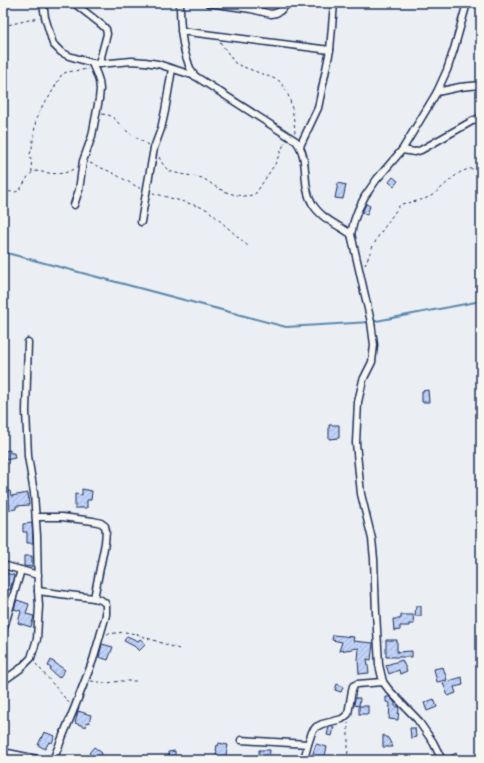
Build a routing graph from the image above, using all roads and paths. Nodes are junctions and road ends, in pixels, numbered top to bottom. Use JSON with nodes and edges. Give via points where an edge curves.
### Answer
{"nodes":[{"id":1,"x":43,"y":3,"type":"edge"},
{"id":2,"x":74,"y":3,"type":"edge"},
{"id":3,"x":180,"y":3,"type":"edge"},
{"id":4,"x":208,"y":3,"type":"edge"},
{"id":5,"x":288,"y":3,"type":"edge"},
{"id":6,"x":334,"y":3,"type":"edge"},
{"id":7,"x":467,"y":3,"type":"edge"},
{"id":8,"x":45,"y":17,"type":"junction"},
{"id":9,"x":3,"y":26,"type":"edge"},
{"id":10,"x":181,"y":31,"type":"junction"},
{"id":11,"x":214,"y":36,"type":"junction"},
{"id":12,"x":330,"y":50,"type":"junction"},
{"id":13,"x":95,"y":65,"type":"junction"},
{"id":14,"x":172,"y":69,"type":"junction"},
{"id":15,"x":194,"y":76,"type":"junction"},
{"id":16,"x":481,"y":85,"type":"edge"},
{"id":17,"x":437,"y":92,"type":"junction"},
{"id":18,"x":96,"y":114,"type":"junction"},
{"id":19,"x":481,"y":118,"type":"edge"},
{"id":20,"x":288,"y":136,"type":"junction"},
{"id":21,"x":296,"y":141,"type":"junction"},
{"id":22,"x":300,"y":146,"type":"junction"},
{"id":23,"x":154,"y":148,"type":"junction"},
{"id":24,"x":402,"y":150,"type":"junction"},
{"id":25,"x":84,"y":161,"type":"junction"},
{"id":26,"x":481,"y":169,"type":"edge"},
{"id":27,"x":32,"y":172,"type":"junction"},
{"id":28,"x":3,"y":190,"type":"edge"},
{"id":29,"x":146,"y":192,"type":"junction"},
{"id":30,"x":74,"y":205,"type":"dead end"},
{"id":31,"x":141,"y":222,"type":"dead end"},
{"id":32,"x":351,"y":234,"type":"junction"},
{"id":33,"x":248,"y":246,"type":"dead end"},
{"id":34,"x":361,"y":275,"type":"junction"},
{"id":35,"x":28,"y":342,"type":"dead end"},
{"id":36,"x":36,"y":517,"type":"junction"},
{"id":37,"x":3,"y":564,"type":"edge"},
{"id":38,"x":21,"y":570,"type":"junction"},
{"id":39,"x":38,"y":575,"type":"junction"},
{"id":40,"x":38,"y":591,"type":"junction"},
{"id":41,"x":94,"y":598,"type":"junction"},
{"id":42,"x":3,"y":631,"type":"edge"},
{"id":43,"x":101,"y":634,"type":"junction"},
{"id":44,"x":179,"y":649,"type":"dead end"},
{"id":45,"x":31,"y":658,"type":"junction"},
{"id":46,"x":85,"y":680,"type":"junction"},
{"id":47,"x":3,"y":681,"type":"edge"},
{"id":48,"x":137,"y":681,"type":"dead end"},
{"id":49,"x":383,"y":682,"type":"junction"},
{"id":50,"x":74,"y":709,"type":"junction"},
{"id":51,"x":348,"y":714,"type":"junction"},
{"id":52,"x":241,"y":740,"type":"dead end"},
{"id":53,"x":308,"y":744,"type":"junction"},
{"id":54,"x":3,"y":752,"type":"edge"},
{"id":55,"x":42,"y":760,"type":"edge"},
{"id":56,"x":53,"y":760,"type":"edge"},
{"id":57,"x":304,"y":760,"type":"edge"},
{"id":58,"x":347,"y":760,"type":"edge"},
{"id":59,"x":442,"y":760,"type":"edge"}],
"edges":[{"from":1,"to":8,"type":"street"},
{"from":2,"to":13,"type":"street","via":[[106,29],[107,34]]},
{"from":3,"to":10,"type":"street"},
{"from":4,"to":5,"type":"street","via":[[271,14],[280,11]]},
{"from":6,"to":12,"type":"street"},
{"from":7,"to":17,"type":"street","via":[[447,70]]},
{"from":8,"to":9,"type":"path"},
{"from":8,"to":13,"type":"street","via":[[53,44],[61,52]]},
{"from":10,"to":11,"type":"street"},
{"from":10,"to":15,"type":"street"},
{"from":11,"to":12,"type":"street"},
{"from":11,"to":21,"type":"path","via":[[235,63],[282,83],[293,110]]},
{"from":12,"to":22,"type":"street","via":[[318,108]]},
{"from":13,"to":14,"type":"street","via":[[132,61],[158,64]]},
{"from":13,"to":18,"type":"street","via":[[100,89]]},
{"from":13,"to":27,"type":"path","via":[[62,74],[42,105],[36,119],[30,154]]},
{"from":14,"to":15,"type":"street"},
{"from":14,"to":23,"type":"street","via":[[161,129]]},
{"from":15,"to":20,"type":"street"},
{"from":16,"to":17,"type":"street"},
{"from":17,"to":24,"type":"street"},
{"from":18,"to":23,"type":"path","via":[[112,116],[132,136]]},
{"from":18,"to":25,"type":"street"},
{"from":19,"to":24,"type":"street","via":[[421,150]]},
{"from":20,"to":21,"type":"street"},
{"from":20,"to":23,"type":"path","via":[[275,164],[256,193],[250,196],[230,193],[204,179],[170,171],[164,166]]},
{"from":21,"to":22,"type":"street"},
{"from":22,"to":32,"type":"street","via":[[307,193],[312,204],[319,213]]},
{"from":23,"to":29,"type":"street"},
{"from":24,"to":32,"type":"street","via":[[365,196],[354,220]]},
{"from":25,"to":27,"type":"path","via":[[65,173]]},
{"from":25,"to":29,"type":"path","via":[[111,172]]},
{"from":25,"to":30,"type":"street"},
{"from":26,"to":34,"type":"path","via":[[464,170],[421,201],[401,204],[372,248]]},
{"from":27,"to":28,"type":"path","via":[[16,192]]},
{"from":29,"to":31,"type":"street"},
{"from":29,"to":33,"type":"path","via":[[208,210]]},
{"from":32,"to":34,"type":"street"},
{"from":34,"to":49,"type":"street","via":[[374,345],[372,362],[363,380],[358,402],[356,443],[361,494],[372,539],[379,665]]},
{"from":35,"to":36,"type":"street","via":[[28,456]]},
{"from":36,"to":39,"type":"street"},
{"from":36,"to":41,"type":"street","via":[[93,521],[105,526],[105,543]]},
{"from":37,"to":38,"type":"street"},
{"from":38,"to":39,"type":"street"},
{"from":38,"to":42,"type":"street"},
{"from":39,"to":40,"type":"street"},
{"from":40,"to":41,"type":"street"},
{"from":40,"to":45,"type":"street","via":[[37,633]]},
{"from":41,"to":43,"type":"street","via":[[101,600],[106,606]]},
{"from":43,"to":44,"type":"path","via":[[136,634]]},
{"from":43,"to":46,"type":"street"},
{"from":45,"to":47,"type":"street"},
{"from":45,"to":50,"type":"path"},
{"from":46,"to":48,"type":"path","via":[[108,683]]},
{"from":46,"to":50,"type":"street"},
{"from":49,"to":51,"type":"street","via":[[353,686]]},
{"from":49,"to":59,"type":"street","via":[[417,719]]},
{"from":50,"to":56,"type":"street"},
{"from":51,"to":53,"type":"street","via":[[342,719],[316,727]]},
{"from":51,"to":58,"type":"path"},
{"from":52,"to":53,"type":"street"},
{"from":53,"to":57,"type":"street"},
{"from":54,"to":55,"type":"street"}]}
